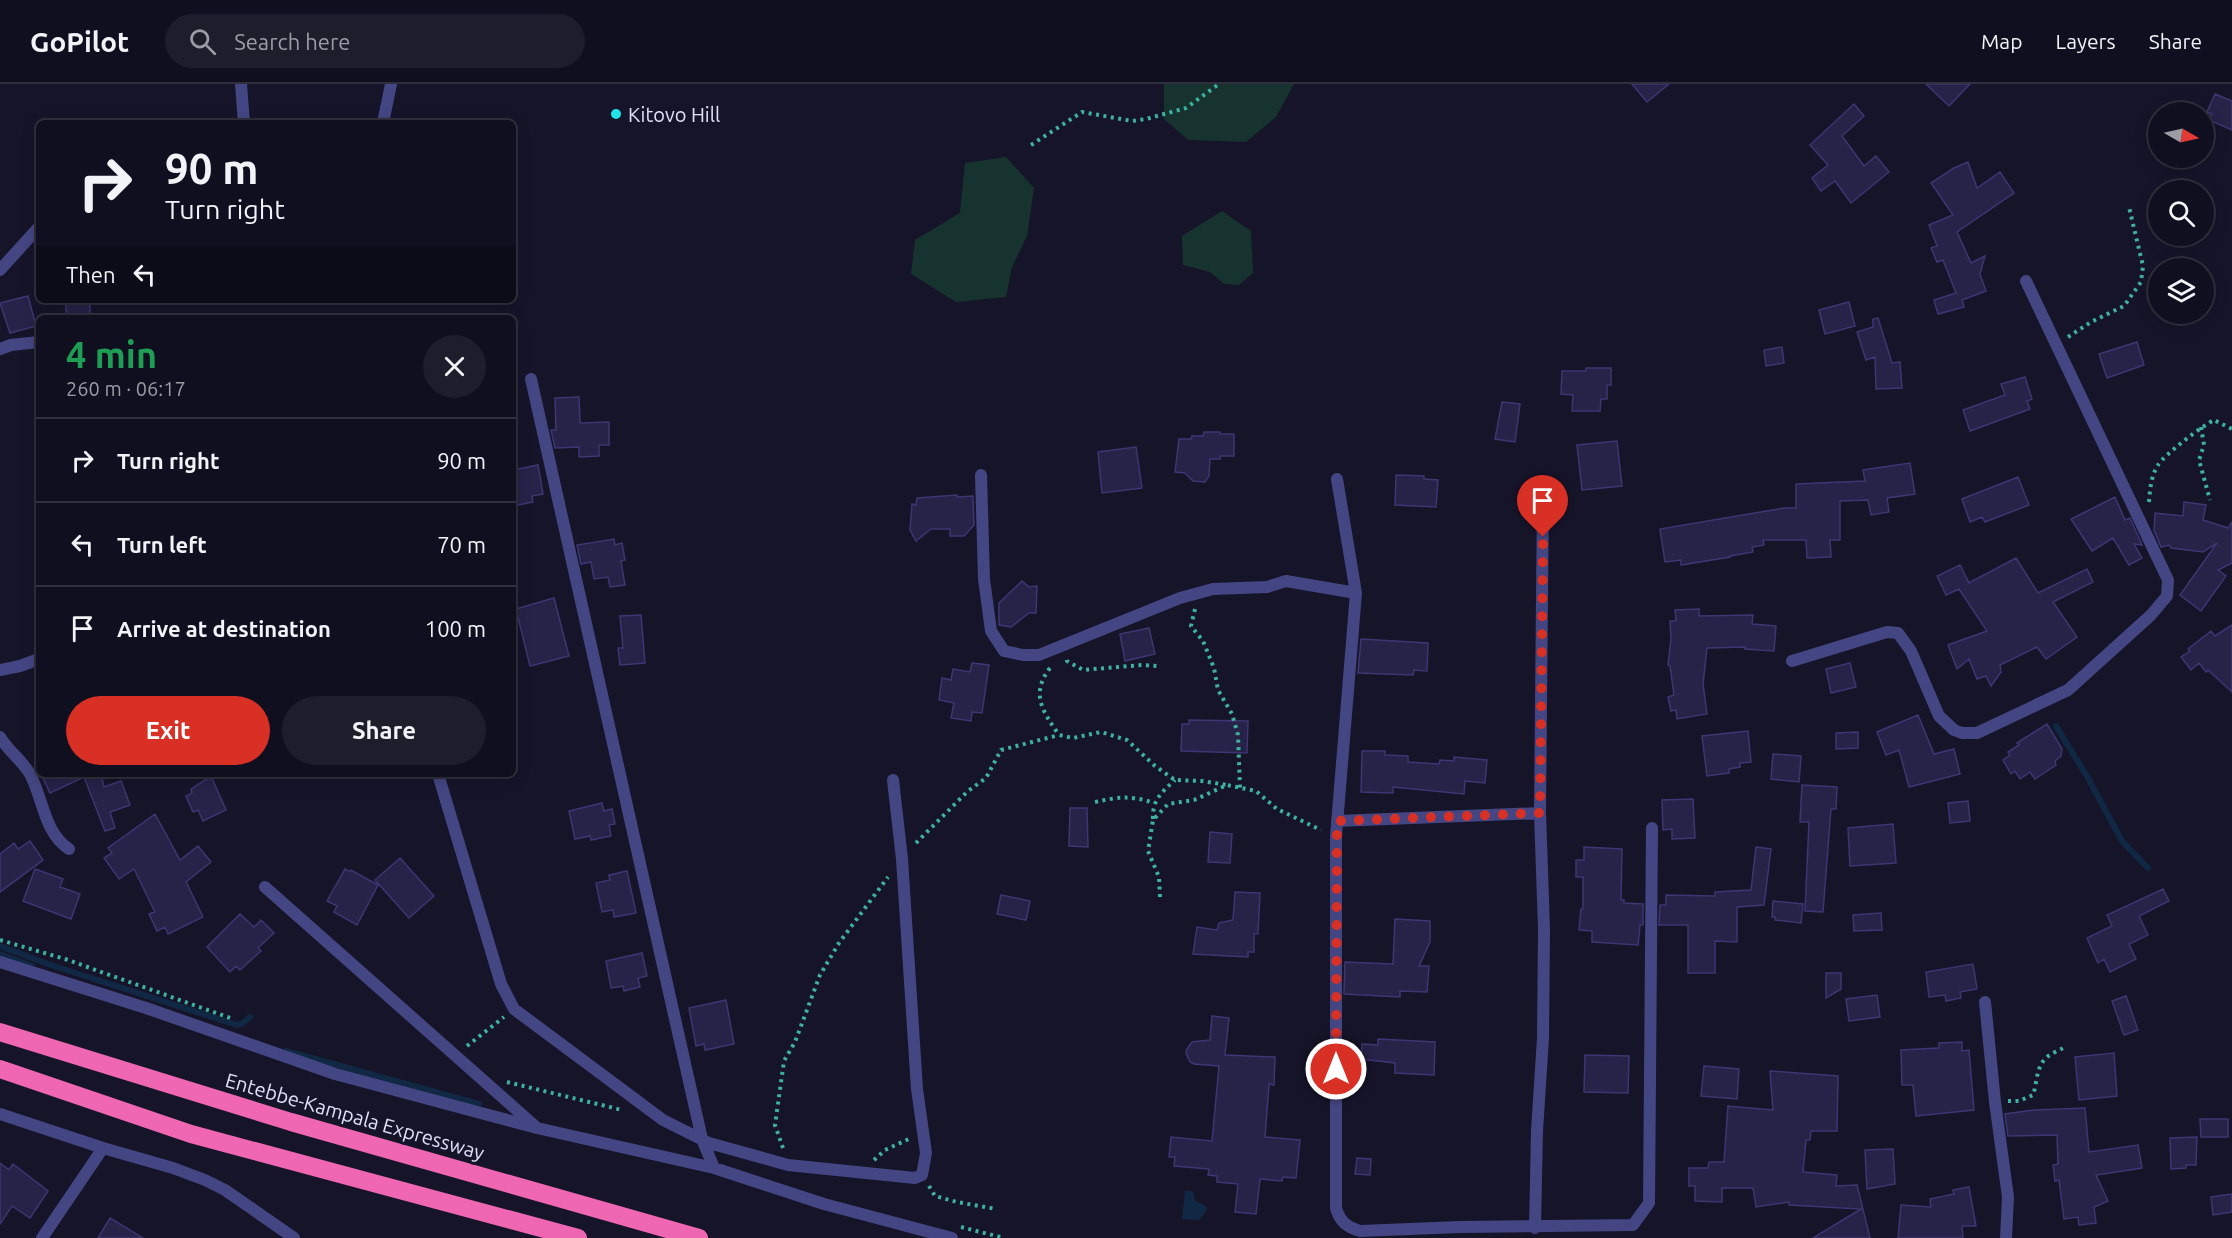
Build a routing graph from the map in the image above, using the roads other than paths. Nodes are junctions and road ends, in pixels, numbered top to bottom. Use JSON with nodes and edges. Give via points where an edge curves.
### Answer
{"nodes":[{"id":1,"x":241,"y":84,"type":"edge"},
{"id":2,"x":391,"y":84,"type":"edge"},
{"id":3,"x":244,"y":120,"type":"edge"},
{"id":4,"x":384,"y":120,"type":"edge"},
{"id":5,"x":36,"y":230,"type":"edge"},
{"id":6,"x":0,"y":270,"type":"edge"},
{"id":7,"x":2026,"y":281,"type":"dead end"},
{"id":8,"x":36,"y":342,"type":"edge"},
{"id":9,"x":0,"y":349,"type":"edge"},
{"id":10,"x":531,"y":380,"type":"dead end"},
{"id":11,"x":981,"y":475,"type":"dead end"},
{"id":12,"x":1337,"y":479,"type":"dead end"},
{"id":13,"x":1543,"y":491,"type":"dead end"},
{"id":14,"x":1356,"y":593,"type":"junction"},
{"id":15,"x":36,"y":660,"type":"edge"},
{"id":16,"x":1792,"y":661,"type":"dead end"},
{"id":17,"x":0,"y":670,"type":"edge"},
{"id":18,"x":0,"y":737,"type":"edge"},
{"id":19,"x":439,"y":777,"type":"edge"},
{"id":20,"x":893,"y":780,"type":"dead end"},
{"id":21,"x":1540,"y":813,"type":"junction"},
{"id":22,"x":1337,"y":821,"type":"junction"},
{"id":23,"x":1652,"y":828,"type":"dead end"},
{"id":24,"x":69,"y":849,"type":"dead end"},
{"id":25,"x":265,"y":888,"type":"dead end"},
{"id":26,"x":0,"y":962,"type":"edge"},
{"id":27,"x":1985,"y":1002,"type":"dead end"},
{"id":28,"x":0,"y":1032,"type":"edge"},
{"id":29,"x":0,"y":1069,"type":"edge"},
{"id":30,"x":0,"y":1114,"type":"edge"},
{"id":31,"x":537,"y":1128,"type":"junction"},
{"id":32,"x":702,"y":1139,"type":"junction"},
{"id":33,"x":103,"y":1148,"type":"junction"},
{"id":34,"x":714,"y":1168,"type":"junction"},
{"id":35,"x":1535,"y":1228,"type":"junction"},
{"id":36,"x":1459,"y":1232,"type":"edge"},
{"id":37,"x":42,"y":1238,"type":"edge"},
{"id":38,"x":294,"y":1238,"type":"edge"},
{"id":39,"x":578,"y":1238,"type":"edge"},
{"id":40,"x":699,"y":1238,"type":"edge"},
{"id":41,"x":952,"y":1238,"type":"edge"},
{"id":42,"x":2006,"y":1238,"type":"edge"}],
"edges":[{"from":1,"to":3,"type":"street"},
{"from":2,"to":4,"type":"street"},
{"from":5,"to":6,"type":"street"},
{"from":7,"to":16,"type":"street","via":[[2168,580],[2167,596],[2068,690],[1977,733],[1954,730],[1939,716],[1914,657],[1898,633],[1887,632]]},
{"from":8,"to":9,"type":"street"},
{"from":10,"to":32,"type":"street"},
{"from":11,"to":14,"type":"street","via":[[984,579],[991,631],[1004,651],[1039,655],[1180,598],[1213,589],[1267,587],[1286,581]]},
{"from":12,"to":14,"type":"street"},
{"from":13,"to":21,"type":"street"},
{"from":14,"to":22,"type":"street"},
{"from":15,"to":17,"type":"street"},
{"from":18,"to":24,"type":"street","via":[[27,770],[51,827]]},
{"from":19,"to":32,"type":"street","via":[[494,963],[514,1009],[663,1120]]},
{"from":20,"to":32,"type":"street","via":[[917,1089],[926,1153],[922,1175],[915,1178],[788,1165]]},
{"from":21,"to":22,"type":"street"},
{"from":21,"to":35,"type":"street","via":[[1543,1016]]},
{"from":22,"to":36,"type":"street","via":[[1339,1217],[1350,1228],[1360,1231]]},
{"from":23,"to":35,"type":"street","via":[[1649,1203],[1633,1225]]},
{"from":25,"to":31,"type":"street"},
{"from":26,"to":31,"type":"street","via":[[335,1074]]},
{"from":27,"to":42,"type":"street","via":[[2008,1197]]},
{"from":28,"to":40,"type":"highway","name":"Entebbe-Kampala Expressway","via":[[291,1122]]},
{"from":29,"to":39,"type":"highway","via":[[191,1134]]},
{"from":30,"to":33,"type":"street"},
{"from":31,"to":34,"type":"street"},
{"from":32,"to":34,"type":"street"},
{"from":33,"to":37,"type":"street"},
{"from":33,"to":38,"type":"street","via":[[205,1180]]},
{"from":34,"to":41,"type":"street","via":[[824,1204]]},
{"from":35,"to":36,"type":"street"}]}
